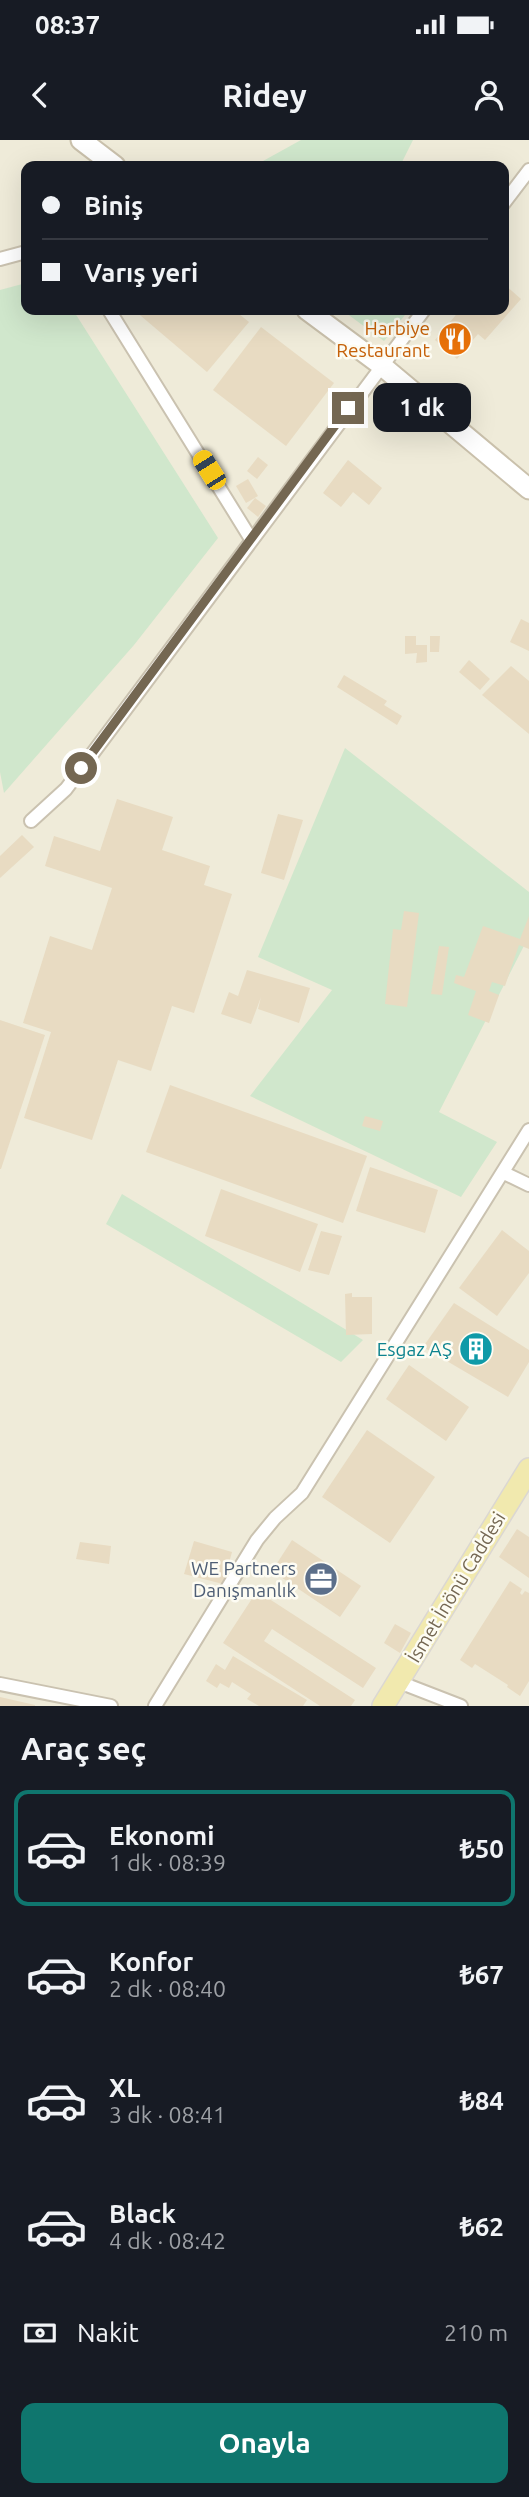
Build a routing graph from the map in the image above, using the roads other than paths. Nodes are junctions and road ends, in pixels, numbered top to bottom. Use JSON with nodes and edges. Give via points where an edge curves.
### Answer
{"nodes":[{"id":1,"x":80,"y":140,"type":"edge"},
{"id":2,"x":108,"y":161,"type":"edge"},
{"id":3,"x":529,"y":170,"type":"edge"},
{"id":4,"x":509,"y":196,"type":"edge"},
{"id":5,"x":21,"y":253,"type":"edge"},
{"id":6,"x":0,"y":259,"type":"edge"},
{"id":7,"x":112,"y":315,"type":"edge"},
{"id":8,"x":314,"y":315,"type":"edge"},
{"id":9,"x":420,"y":315,"type":"edge"},
{"id":10,"x":381,"y":365,"type":"junction"},
{"id":11,"x":529,"y":489,"type":"edge"},
{"id":12,"x":251,"y":539,"type":"junction"},
{"id":13,"x":31,"y":821,"type":"dead end"},
{"id":14,"x":529,"y":1130,"type":"edge"},
{"id":15,"x":504,"y":1173,"type":"junction"},
{"id":16,"x":529,"y":1185,"type":"edge"},
{"id":17,"x":529,"y":1469,"type":"edge"},
{"id":18,"x":399,"y":1682,"type":"junction"},
{"id":19,"x":0,"y":1684,"type":"edge"},
{"id":20,"x":111,"y":1706,"type":"edge"},
{"id":21,"x":155,"y":1706,"type":"edge"},
{"id":22,"x":383,"y":1706,"type":"edge"},
{"id":23,"x":461,"y":1706,"type":"edge"}],
"edges":[{"from":1,"to":2,"type":"street"},
{"from":3,"to":4,"type":"street"},
{"from":5,"to":6,"type":"street"},
{"from":7,"to":12,"type":"street"},
{"from":8,"to":10,"type":"street"},
{"from":9,"to":10,"type":"street"},
{"from":10,"to":11,"type":"street"},
{"from":10,"to":12,"type":"street"},
{"from":12,"to":13,"type":"street","via":[[66,789]]},
{"from":14,"to":15,"type":"street"},
{"from":15,"to":16,"type":"street"},
{"from":15,"to":21,"type":"street","via":[[302,1493],[257,1540]]},
{"from":17,"to":18,"type":"main road","name":"İsmet İnönü Caddesi"},
{"from":18,"to":22,"type":"main road","name":"İsmet İnönü Caddesi"},
{"from":18,"to":23,"type":"street"},
{"from":19,"to":20,"type":"street"}]}
